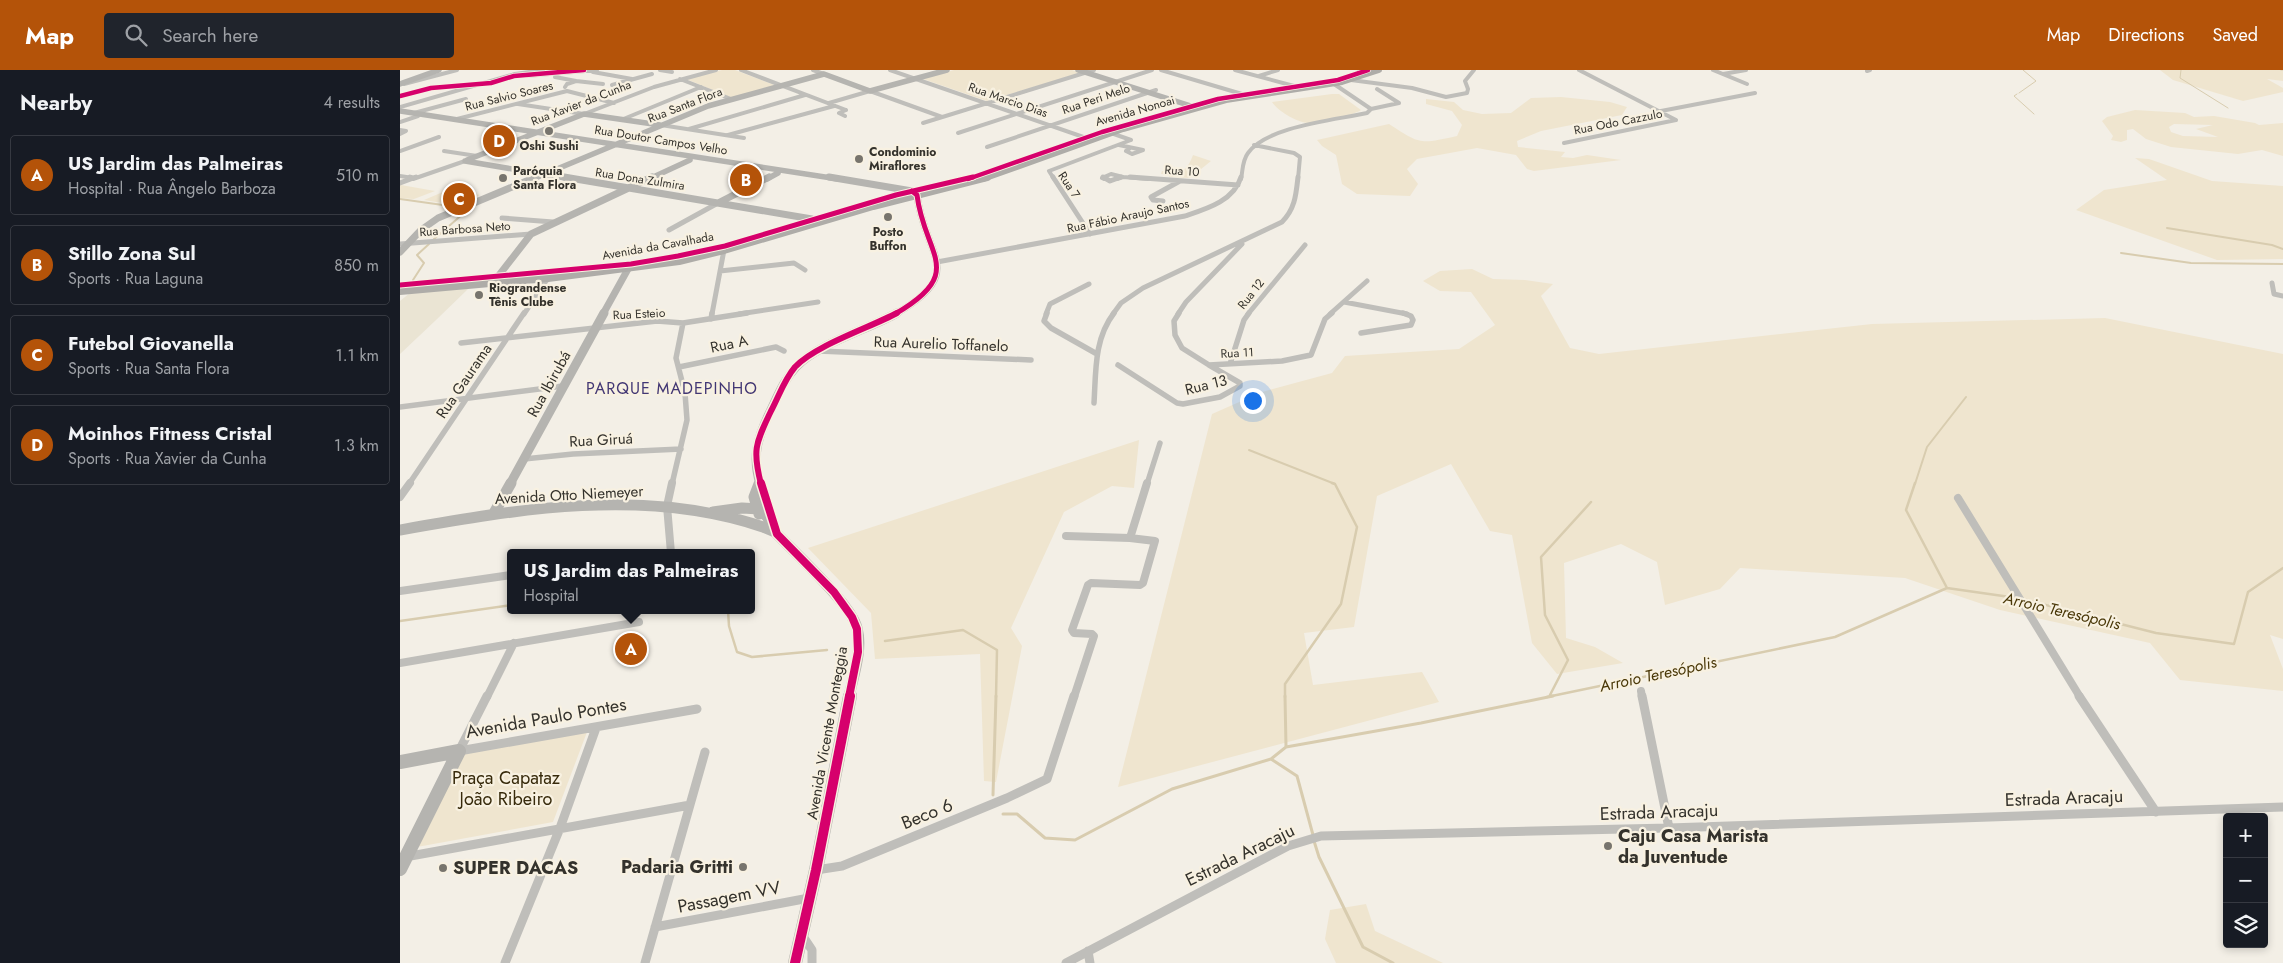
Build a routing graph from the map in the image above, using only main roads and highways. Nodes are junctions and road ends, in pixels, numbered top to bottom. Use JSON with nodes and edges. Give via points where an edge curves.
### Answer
{"nodes":[{"id":1,"x":1379,"y":70,"type":"edge"},
{"id":2,"x":1363,"y":71,"type":"edge"},
{"id":3,"x":1198,"y":104,"type":"junction"},
{"id":4,"x":1181,"y":112,"type":"junction"},
{"id":5,"x":1089,"y":139,"type":"junction"},
{"id":6,"x":915,"y":193,"type":"joint"},
{"id":7,"x":899,"y":196,"type":"junction"},
{"id":8,"x":910,"y":204,"type":"road end"},
{"id":9,"x":873,"y":206,"type":"junction"},
{"id":10,"x":495,"y":280,"type":"junction"},
{"id":11,"x":400,"y":285,"type":"edge"},
{"id":12,"x":400,"y":291,"type":"edge"}],
"edges":[{"from":1,"to":4,"type":"main road","name":"Avenida Nonoai","via":[[1334,84],[1226,100]]},
{"from":2,"to":3,"type":"main road","name":"Avenida Nonoai","via":[[1338,80]]},
{"from":3,"to":4,"type":"main road"},
{"from":3,"to":5,"type":"main road","name":"Avenida Nonoai"},
{"from":4,"to":5,"type":"main road","name":"Avenida Nonoai"},
{"from":5,"to":6,"type":"main road","name":"Avenida Nonoai","via":[[986,178]]},
{"from":6,"to":7,"type":"main road","name":"Avenida da Cavalhada"},
{"from":7,"to":9,"type":"main road","name":"Avenida da Cavalhada"},
{"from":7,"to":10,"type":"main road","name":"Avenida da Cavalhada","via":[[725,246],[678,256]]},
{"from":8,"to":9,"type":"main road"},
{"from":9,"to":10,"type":"main road","name":"Avenida da Cavalhada","via":[[679,261],[548,278]]},
{"from":10,"to":11,"type":"main road","name":"Avenida da Cavalhada"},
{"from":10,"to":12,"type":"main road","name":"Avenida da Cavalhada"}]}
